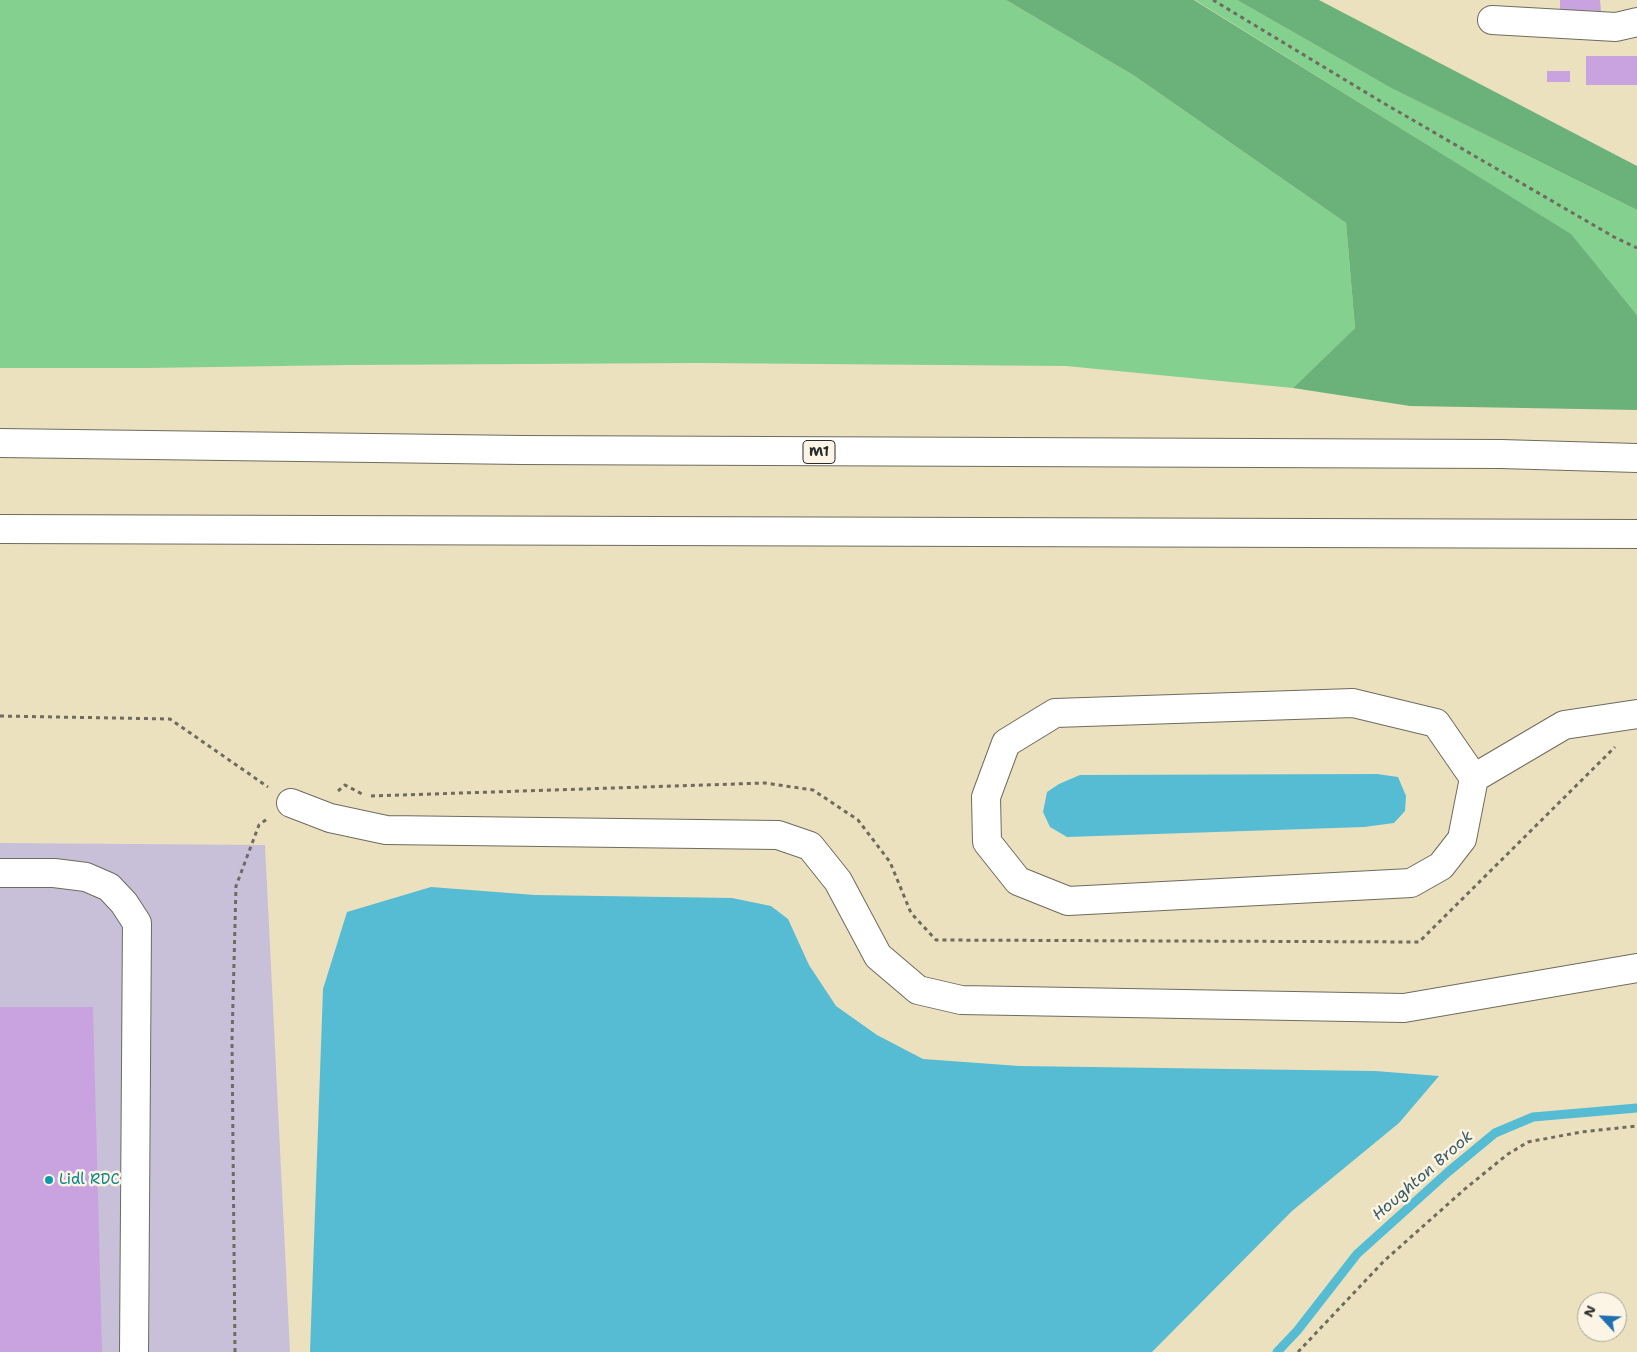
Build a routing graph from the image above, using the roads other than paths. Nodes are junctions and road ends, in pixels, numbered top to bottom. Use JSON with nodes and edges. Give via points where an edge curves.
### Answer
{"nodes":[{"id":1,"x":1492,"y":20,"type":"dead end"},
{"id":2,"x":1637,"y":22,"type":"edge"},
{"id":3,"x":0,"y":443,"type":"edge"},
{"id":4,"x":1637,"y":458,"type":"edge"},
{"id":5,"x":0,"y":529,"type":"edge"},
{"id":6,"x":1637,"y":534,"type":"edge"},
{"id":7,"x":1637,"y":714,"type":"edge"},
{"id":8,"x":1474,"y":778,"type":"junction"},
{"id":9,"x":291,"y":803,"type":"road end"},
{"id":10,"x":0,"y":873,"type":"edge"},
{"id":11,"x":1637,"y":968,"type":"edge"},
{"id":12,"x":134,"y":1352,"type":"edge"}],
"edges":[{"from":1,"to":2,"type":"main road","via":[[1616,27]]},
{"from":3,"to":4,"type":"main road","number":"M1","via":[[532,450],[1501,454]]},
{"from":5,"to":6,"type":"main road"},
{"from":7,"to":8,"type":"main road","via":[[1564,725]]},
{"from":8,"to":8,"type":"main road","via":[[1436,723],[1353,703],[1055,713],[1006,743],[986,797],[988,842],[1018,881],[1068,901],[1410,883],[1441,866],[1462,839]]},
{"from":9,"to":11,"type":"main road","via":[[330,818],[386,830],[778,835],[810,846],[838,880],[878,956],[918,990],[961,1000],[1404,1008]]},
{"from":10,"to":12,"type":"main road","via":[[54,873],[86,877],[109,887],[137,923]]}]}
